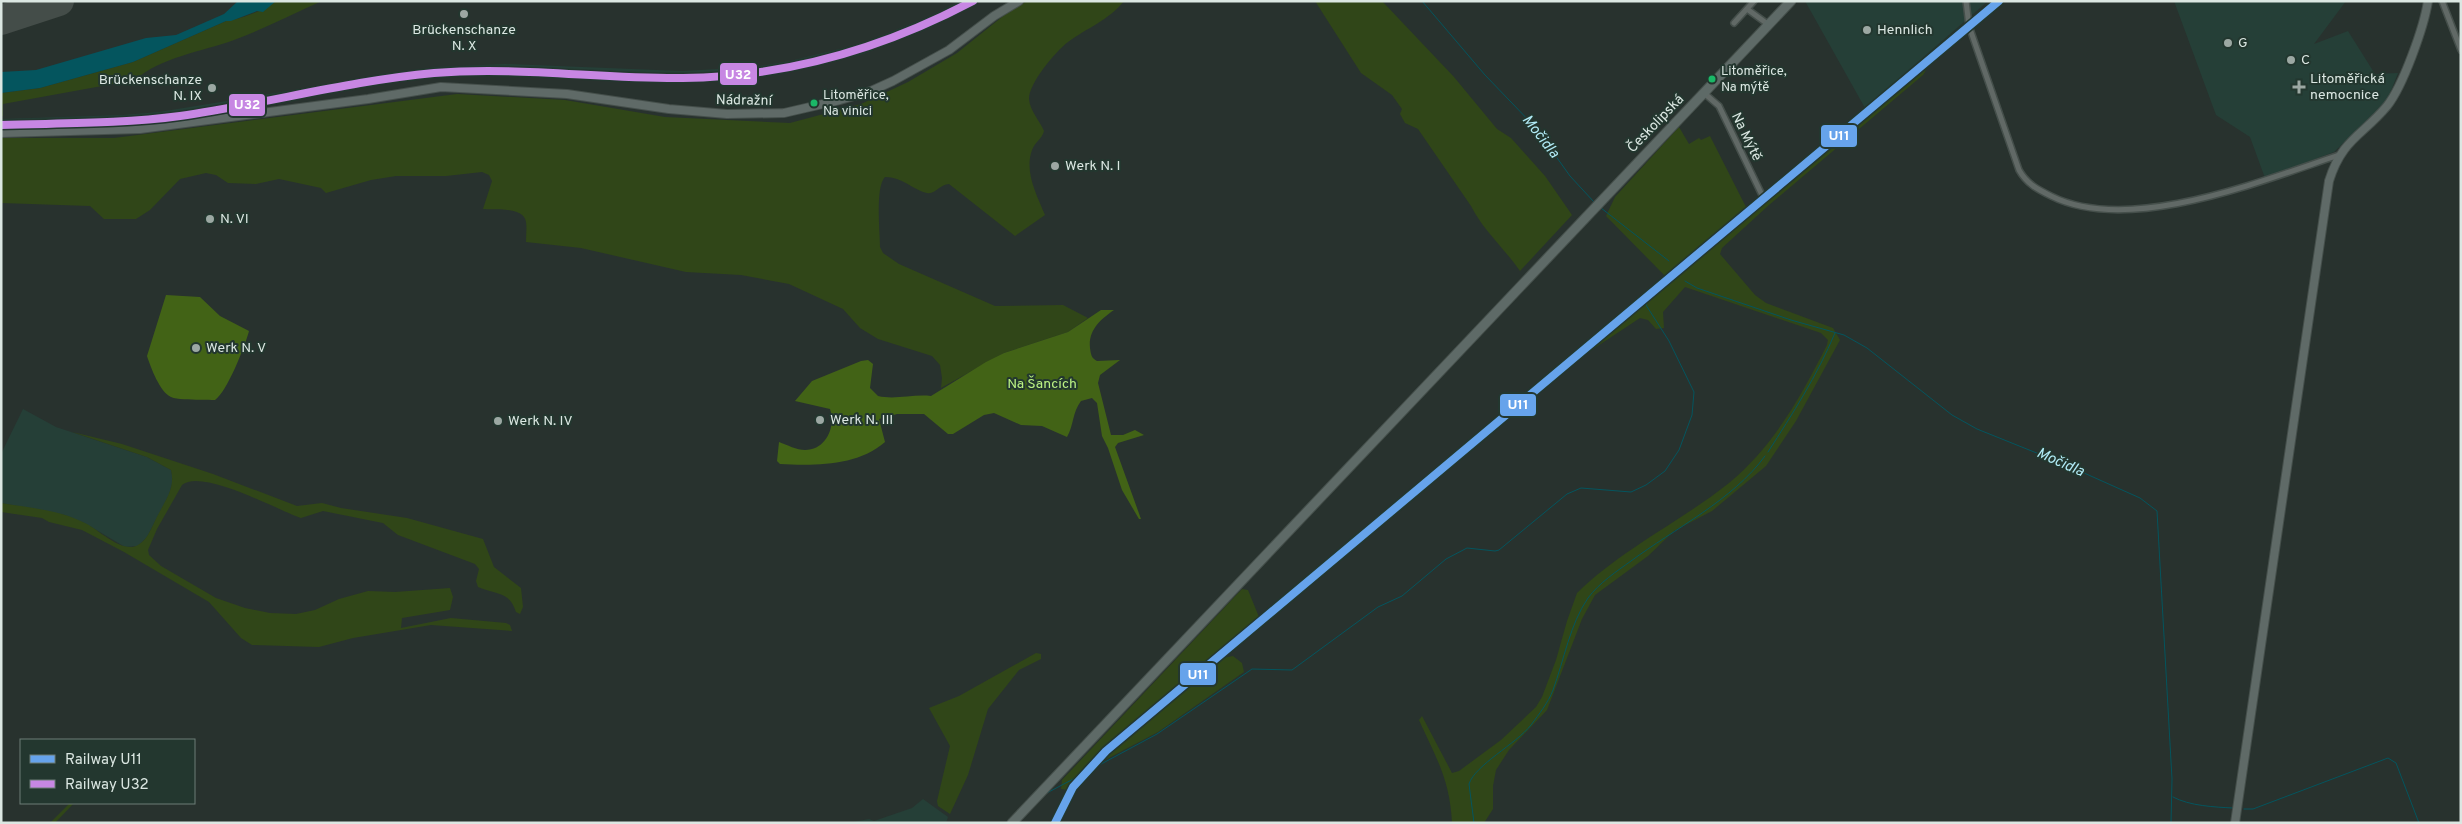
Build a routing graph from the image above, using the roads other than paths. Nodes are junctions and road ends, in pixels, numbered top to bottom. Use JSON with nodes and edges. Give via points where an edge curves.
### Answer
{"nodes":[{"id":1,"x":1019,"y":1,"type":"edge"},
{"id":2,"x":1754,"y":1,"type":"edge"},
{"id":3,"x":1792,"y":1,"type":"edge"},
{"id":4,"x":1966,"y":1,"type":"edge"},
{"id":5,"x":2428,"y":1,"type":"edge"},
{"id":6,"x":2443,"y":2,"type":"edge"},
{"id":7,"x":1746,"y":10,"type":"junction"},
{"id":8,"x":1734,"y":23,"type":"dead end"},
{"id":9,"x":1769,"y":25,"type":"junction"},
{"id":10,"x":2461,"y":50,"type":"edge"},
{"id":11,"x":1704,"y":93,"type":"junction"},
{"id":12,"x":1,"y":133,"type":"edge"},
{"id":13,"x":2338,"y":155,"type":"junction"},
{"id":14,"x":1762,"y":194,"type":"dead end"},
{"id":15,"x":1012,"y":823,"type":"edge"},
{"id":16,"x":2235,"y":823,"type":"edge"}],
"edges":[{"from":1,"to":12,"type":"main road","name":"Nádražní","via":[[948,50],[893,81],[871,91],[784,113],[728,114],[567,94],[441,87],[140,129]]},
{"from":2,"to":7,"type":"street"},
{"from":3,"to":9,"type":"main road","name":"Českolipská"},
{"from":4,"to":13,"type":"street","via":[[1969,26],[2019,170],[2024,180],[2034,188],[2067,204],[2090,209],[2162,206],[2235,191]]},
{"from":5,"to":13,"type":"main road","via":[[2394,96]]},
{"from":6,"to":10,"type":"street"},
{"from":7,"to":8,"type":"street"},
{"from":7,"to":9,"type":"street"},
{"from":9,"to":11,"type":"main road","name":"Českolipská"},
{"from":11,"to":14,"type":"street","name":"Na Mýtě","via":[[1719,106]]},
{"from":11,"to":15,"type":"main road","name":"Českolipská"},
{"from":13,"to":16,"type":"main road","via":[[2329,181]]}]}
